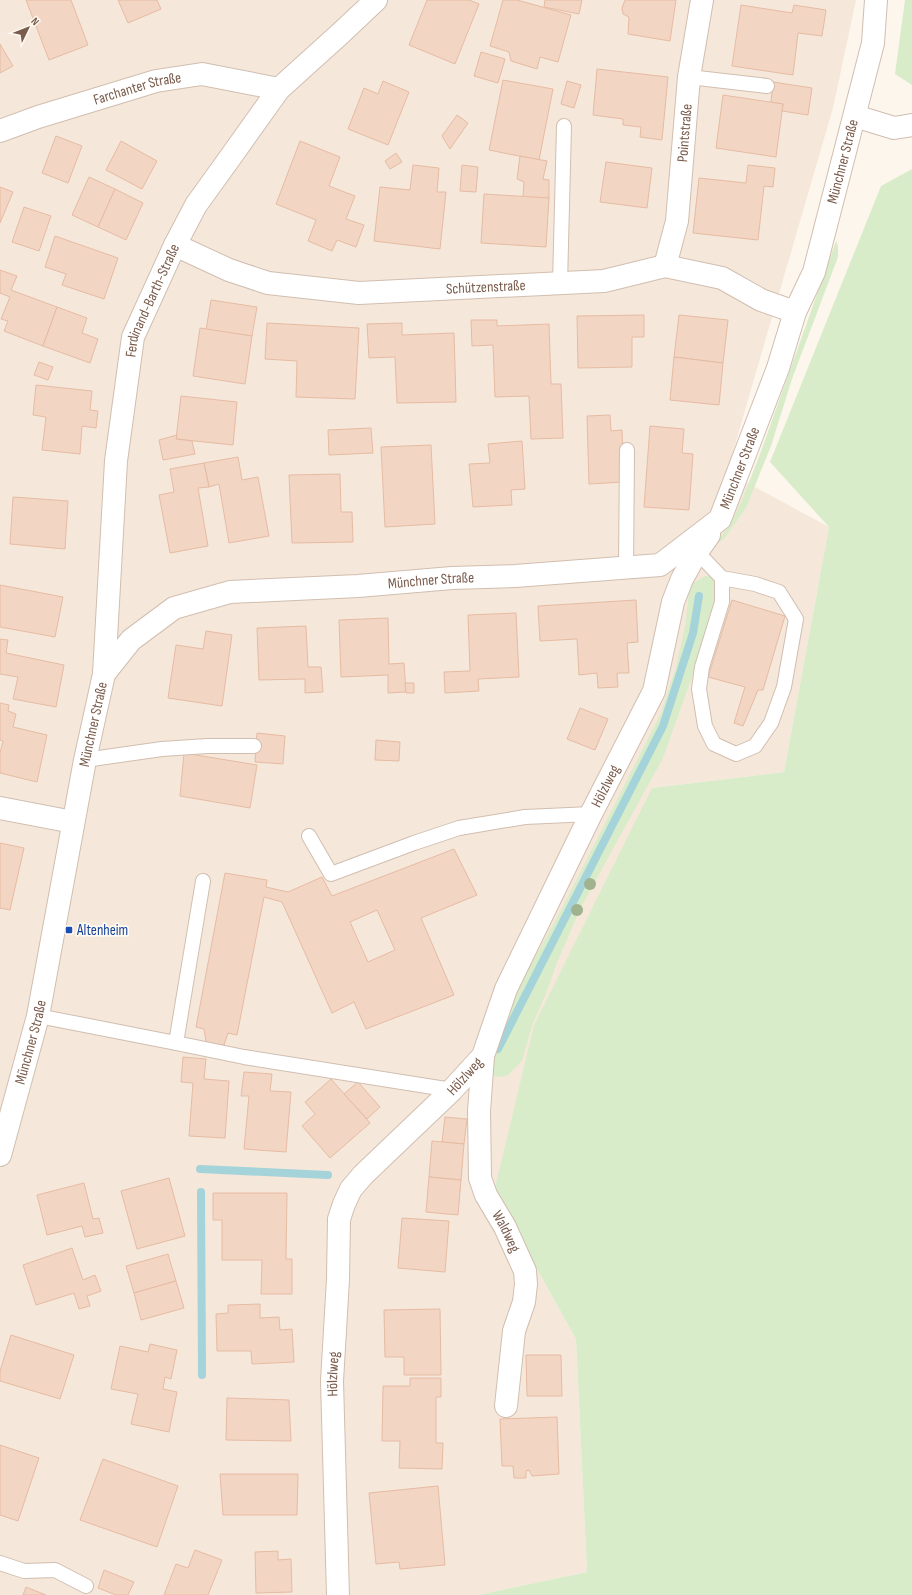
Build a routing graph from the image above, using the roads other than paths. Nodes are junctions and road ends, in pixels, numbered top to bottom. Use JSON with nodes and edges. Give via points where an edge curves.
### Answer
{"nodes":[{"id":1,"x":376,"y":0,"type":"edge"},
{"id":2,"x":702,"y":0,"type":"edge"},
{"id":3,"x":876,"y":0,"type":"edge"},
{"id":4,"x":689,"y":78,"type":"junction"},
{"id":5,"x":767,"y":86,"type":"dead end"},
{"id":6,"x":279,"y":89,"type":"junction"},
{"id":7,"x":855,"y":116,"type":"junction"},
{"id":8,"x":564,"y":126,"type":"dead end"},
{"id":9,"x":912,"y":126,"type":"edge"},
{"id":10,"x":0,"y":131,"type":"edge"},
{"id":11,"x":174,"y":245,"type":"junction"},
{"id":12,"x":665,"y":266,"type":"junction"},
{"id":13,"x":560,"y":284,"type":"junction"},
{"id":14,"x":795,"y":312,"type":"junction"},
{"id":15,"x":627,"y":450,"type":"dead end"},
{"id":16,"x":720,"y":519,"type":"junction"},
{"id":17,"x":697,"y":552,"type":"junction"},
{"id":18,"x":626,"y":568,"type":"junction"},
{"id":19,"x":722,"y":578,"type":"junction"},
{"id":20,"x":104,"y":674,"type":"junction"},
{"id":21,"x":254,"y":746,"type":"dead end"},
{"id":22,"x":84,"y":760,"type":"junction"},
{"id":23,"x":0,"y":808,"type":"edge"},
{"id":24,"x":591,"y":814,"type":"junction"},
{"id":25,"x":74,"y":822,"type":"junction"},
{"id":26,"x":309,"y":836,"type":"dead end"},
{"id":27,"x":203,"y":881,"type":"dead end"},
{"id":28,"x":38,"y":1016,"type":"junction"},
{"id":29,"x":176,"y":1043,"type":"junction"},
{"id":30,"x":483,"y":1056,"type":"junction"},
{"id":31,"x":452,"y":1090,"type":"junction"},
{"id":32,"x":0,"y":1155,"type":"edge"},
{"id":33,"x":506,"y":1406,"type":"dead end"},
{"id":34,"x":0,"y":1563,"type":"edge"},
{"id":35,"x":86,"y":1586,"type":"dead end"},
{"id":36,"x":338,"y":1595,"type":"edge"}],
"edges":[{"from":1,"to":6,"type":"street","name":"Ferdinand-Barth-Straße"},
{"from":2,"to":4,"type":"street","name":"Pointstraße"},
{"from":3,"to":7,"type":"street","name":"Münchner Straße","via":[[873,43]]},
{"from":4,"to":5,"type":"lane"},
{"from":4,"to":12,"type":"street","name":"Pointstraße","via":[[677,221]]},
{"from":6,"to":10,"type":"street","name":"Farchanter Straße","via":[[202,74],[163,80],[38,117]]},
{"from":6,"to":11,"type":"street","name":"Ferdinand-Barth-Straße","via":[[196,205]]},
{"from":7,"to":9,"type":"street","via":[[894,128]]},
{"from":7,"to":14,"type":"street","name":"Münchner Straße","via":[[814,272]]},
{"from":8,"to":13,"type":"lane"},
{"from":11,"to":13,"type":"street","name":"Schützenstraße","via":[[229,270],[268,283],[359,293]]},
{"from":11,"to":20,"type":"street","name":"Ferdinand-Barth-Straße","via":[[133,336],[116,461]]},
{"from":12,"to":13,"type":"street","name":"Schützenstraße","via":[[604,281]]},
{"from":12,"to":14,"type":"street","name":"Schützenstraße","via":[[722,278],[761,300]]},
{"from":14,"to":16,"type":"street","name":"Münchner Straße","via":[[778,368]]},
{"from":15,"to":18,"type":"lane"},
{"from":16,"to":17,"type":"street","name":"Hölzlweg"},
{"from":16,"to":18,"type":"street","name":"Münchner Straße","via":[[660,565]]},
{"from":17,"to":19,"type":"lane"},
{"from":17,"to":24,"type":"street","name":"Hölzlweg","via":[[673,602],[654,691]]},
{"from":18,"to":20,"type":"street","name":"Münchner Straße","via":[[230,592],[174,608],[131,640]]},
{"from":19,"to":19,"type":"lane","via":[[722,602],[702,667],[699,689],[705,726],[714,744],[736,754],[756,746],[771,723],[784,687],[796,619],[779,592],[755,584]]},
{"from":20,"to":22,"type":"street","name":"Münchner Straße"},
{"from":21,"to":22,"type":"lane","via":[[162,749]]},
{"from":22,"to":25,"type":"street","name":"Münchner Straße"},
{"from":23,"to":25,"type":"street"},
{"from":24,"to":26,"type":"lane","via":[[525,817],[459,828],[331,874]]},
{"from":24,"to":30,"type":"street","name":"Hölzlweg","via":[[506,989]]},
{"from":25,"to":28,"type":"street","name":"Münchner Straße"},
{"from":27,"to":29,"type":"lane"},
{"from":28,"to":29,"type":"lane"},
{"from":28,"to":32,"type":"street","name":"Münchner Straße"},
{"from":29,"to":31,"type":"lane","via":[[244,1057]]},
{"from":30,"to":31,"type":"street","name":"Hölzlweg"},
{"from":30,"to":33,"type":"street","name":"Waldweg","via":[[479,1111],[480,1178],[486,1195],[505,1227],[525,1271],[526,1284],[524,1302],[511,1346]]},
{"from":31,"to":36,"type":"street","name":"Hölzlweg","via":[[363,1175],[351,1189],[339,1219],[332,1382]]},
{"from":34,"to":35,"type":"lane","via":[[24,1571],[55,1570]]}]}
